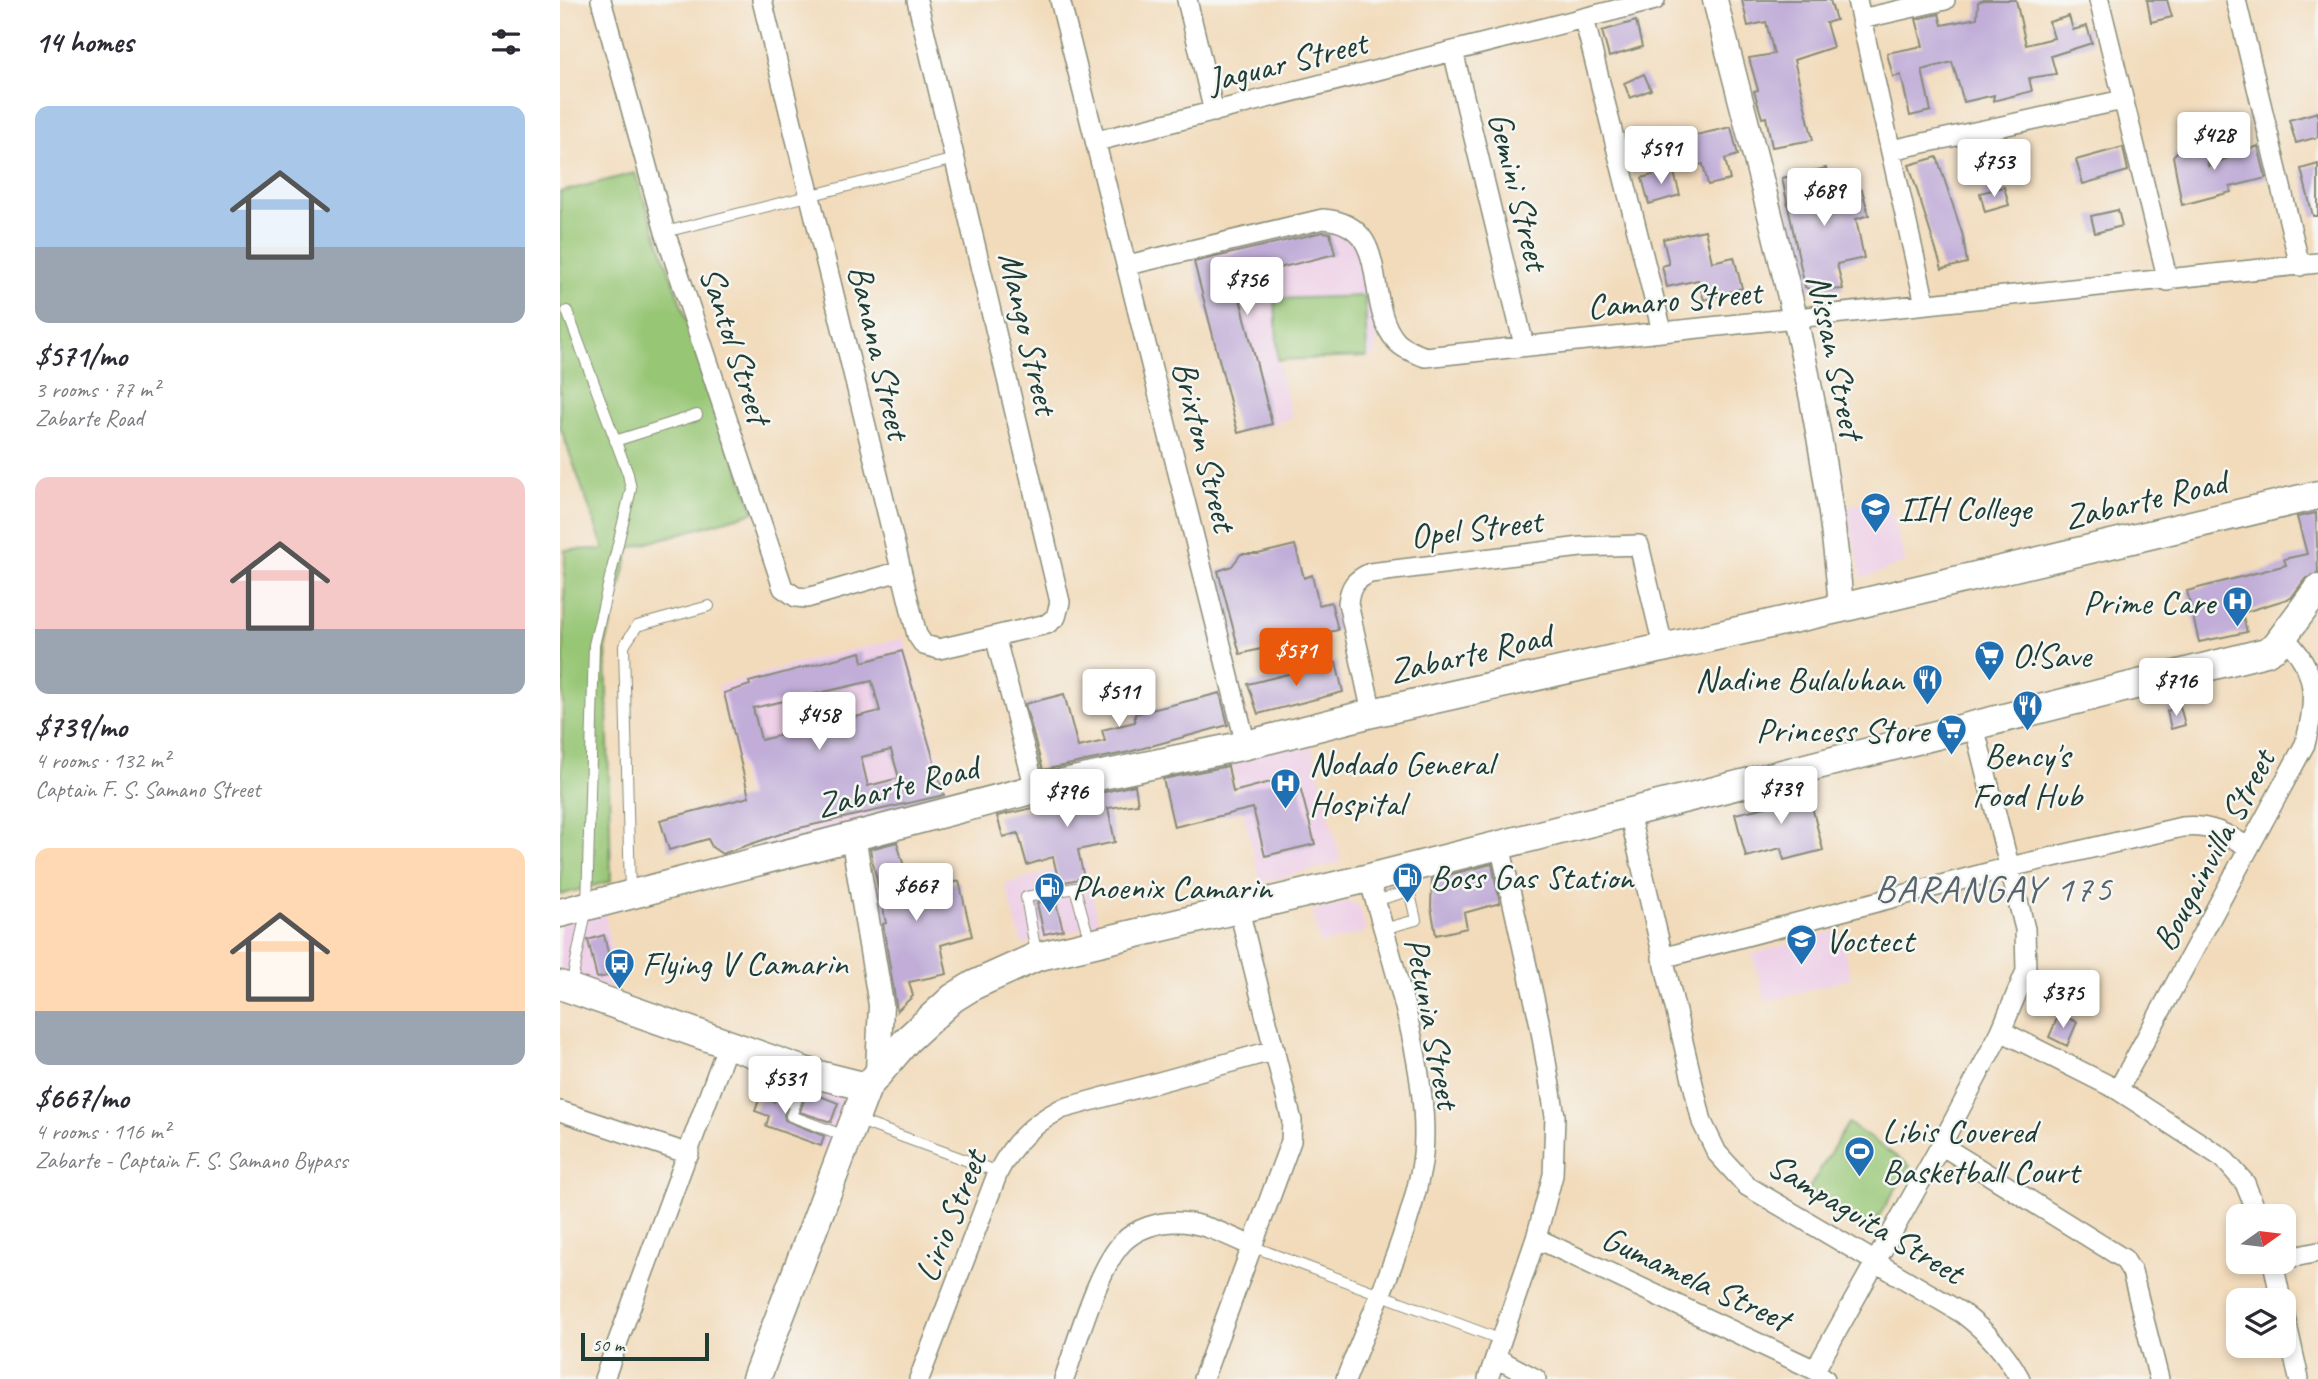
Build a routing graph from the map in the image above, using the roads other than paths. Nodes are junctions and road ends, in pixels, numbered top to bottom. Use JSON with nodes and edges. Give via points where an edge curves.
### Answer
{"nodes":[{"id":1,"x":601,"y":0,"type":"edge"},
{"id":2,"x":762,"y":0,"type":"edge"},
{"id":3,"x":917,"y":0,"type":"edge"},
{"id":4,"x":1060,"y":0,"type":"edge"},
{"id":5,"x":1187,"y":0,"type":"edge"},
{"id":6,"x":1655,"y":0,"type":"edge"},
{"id":7,"x":1715,"y":0,"type":"edge"},
{"id":8,"x":1945,"y":0,"type":"edge"},
{"id":9,"x":2099,"y":0,"type":"edge"},
{"id":10,"x":2236,"y":0,"type":"edge"},
{"id":11,"x":1859,"y":9,"type":"edge"},
{"id":12,"x":1584,"y":18,"type":"junction"},
{"id":13,"x":1453,"y":51,"type":"junction"},
{"id":14,"x":2123,"y":100,"type":"junction"},
{"id":15,"x":1214,"y":112,"type":"junction"},
{"id":16,"x":1097,"y":141,"type":"junction"},
{"id":17,"x":1891,"y":150,"type":"junction"},
{"id":18,"x":955,"y":159,"type":"junction"},
{"id":19,"x":810,"y":196,"type":"junction"},
{"id":20,"x":665,"y":232,"type":"junction"},
{"id":21,"x":2309,"y":264,"type":"edge"},
{"id":22,"x":1128,"y":265,"type":"junction"},
{"id":23,"x":2168,"y":281,"type":"junction"},
{"id":24,"x":1925,"y":304,"type":"junction"},
{"id":25,"x":567,"y":311,"type":"dead end"},
{"id":26,"x":1795,"y":320,"type":"junction"},
{"id":27,"x":1662,"y":331,"type":"junction"},
{"id":28,"x":1524,"y":345,"type":"junction"},
{"id":29,"x":697,"y":415,"type":"dead end"},
{"id":30,"x":615,"y":441,"type":"junction"},
{"id":31,"x":2318,"y":495,"type":"edge"},
{"id":32,"x":900,"y":570,"type":"junction"},
{"id":33,"x":2318,"y":589,"type":"edge"},
{"id":34,"x":709,"y":606,"type":"dead end"},
{"id":35,"x":1841,"y":608,"type":"junction"},
{"id":36,"x":995,"y":636,"type":"junction"},
{"id":37,"x":2283,"y":637,"type":"junction"},
{"id":38,"x":1663,"y":646,"type":"junction"},
{"id":39,"x":1372,"y":713,"type":"junction"},
{"id":40,"x":1974,"y":726,"type":"junction"},
{"id":41,"x":1246,"y":745,"type":"junction"},
{"id":42,"x":1035,"y":789,"type":"junction"},
{"id":43,"x":1629,"y":813,"type":"junction"},
{"id":44,"x":853,"y":836,"type":"junction"},
{"id":45,"x":1500,"y":845,"type":"junction"},
{"id":46,"x":2249,"y":848,"type":"junction"},
{"id":47,"x":2010,"y":867,"type":"junction"},
{"id":48,"x":1407,"y":880,"type":"junction"},
{"id":49,"x":1372,"y":889,"type":"junction"},
{"id":50,"x":630,"y":897,"type":"junction"},
{"id":51,"x":574,"y":910,"type":"edge"},
{"id":52,"x":1240,"y":910,"type":"junction"},
{"id":53,"x":1382,"y":929,"type":"junction"},
{"id":54,"x":1090,"y":943,"type":"junction"},
{"id":55,"x":1037,"y":957,"type":"junction"},
{"id":56,"x":1662,"y":958,"type":"junction"},
{"id":57,"x":565,"y":987,"type":"edge"},
{"id":58,"x":881,"y":1004,"type":"junction"},
{"id":59,"x":2001,"y":1031,"type":"junction"},
{"id":60,"x":907,"y":1040,"type":"junction"},
{"id":61,"x":728,"y":1044,"type":"junction"},
{"id":62,"x":1275,"y":1050,"type":"junction"},
{"id":63,"x":807,"y":1072,"type":"junction"},
{"id":64,"x":872,"y":1079,"type":"junction"},
{"id":65,"x":2118,"y":1090,"type":"junction"},
{"id":66,"x":561,"y":1115,"type":"edge"},
{"id":67,"x":852,"y":1128,"type":"junction"},
{"id":68,"x":1941,"y":1145,"type":"junction"},
{"id":69,"x":689,"y":1154,"type":"junction"},
{"id":70,"x":998,"y":1172,"type":"junction"},
{"id":71,"x":2253,"y":1204,"type":"edge"},
{"id":72,"x":1536,"y":1238,"type":"junction"},
{"id":73,"x":1254,"y":1247,"type":"junction"},
{"id":74,"x":2318,"y":1252,"type":"edge"},
{"id":75,"x":2296,"y":1257,"type":"edge"},
{"id":76,"x":1877,"y":1263,"type":"junction"},
{"id":77,"x":1378,"y":1296,"type":"junction"},
{"id":78,"x":1500,"y":1349,"type":"junction"},
{"id":79,"x":2294,"y":1358,"type":"edge"},
{"id":80,"x":1819,"y":1375,"type":"edge"},
{"id":81,"x":604,"y":1379,"type":"edge"},
{"id":82,"x":756,"y":1379,"type":"edge"},
{"id":83,"x":919,"y":1379,"type":"edge"},
{"id":84,"x":1064,"y":1379,"type":"edge"},
{"id":85,"x":1203,"y":1379,"type":"edge"},
{"id":86,"x":1346,"y":1379,"type":"edge"},
{"id":87,"x":1488,"y":1379,"type":"edge"},
{"id":88,"x":1536,"y":1379,"type":"edge"},
{"id":89,"x":2020,"y":1379,"type":"edge"},
{"id":90,"x":2160,"y":1379,"type":"edge"},
{"id":91,"x":2299,"y":1379,"type":"edge"}],
"edges":[{"from":1,"to":20,"type":"street","name":"Santol Street"},
{"from":2,"to":19,"type":"street","name":"Banana Street"},
{"from":3,"to":18,"type":"street","name":"Mango Street"},
{"from":4,"to":16,"type":"street","name":"Brixton Street"},
{"from":5,"to":15,"type":"street"},
{"from":6,"to":12,"type":"street","name":"Jaguar Street"},
{"from":7,"to":26,"type":"street","name":"Nissan Street"},
{"from":8,"to":11,"type":"street"},
{"from":9,"to":14,"type":"street"},
{"from":10,"to":21,"type":"street"},
{"from":11,"to":17,"type":"street"},
{"from":12,"to":13,"type":"street","name":"Jaguar Street"},
{"from":12,"to":27,"type":"street"},
{"from":13,"to":15,"type":"street","name":"Jaguar Street"},
{"from":13,"to":28,"type":"street","name":"Gemini Street"},
{"from":14,"to":17,"type":"street"},
{"from":14,"to":23,"type":"street"},
{"from":15,"to":16,"type":"street","name":"Jaguar Street"},
{"from":16,"to":22,"type":"street","name":"Brixton Street"},
{"from":17,"to":24,"type":"street"},
{"from":18,"to":19,"type":"lane"},
{"from":18,"to":36,"type":"street","name":"Mango Street","via":[[1060,602],[1056,617],[1047,624]]},
{"from":19,"to":20,"type":"lane"},
{"from":19,"to":32,"type":"street","name":"Banana Street"},
{"from":20,"to":32,"type":"street","name":"Santol Street","via":[[783,587],[796,597],[807,598]]},
{"from":21,"to":23,"type":"street","name":"Camaro Street"},
{"from":22,"to":28,"type":"street","name":"Camaro Street","via":[[1324,219],[1340,220],[1356,228],[1368,246],[1386,325],[1407,349],[1424,357]]},
{"from":22,"to":41,"type":"street","name":"Brixton Street"},
{"from":23,"to":24,"type":"street","name":"Camaro Street"},
{"from":24,"to":26,"type":"street","name":"Camaro Street"},
{"from":25,"to":30,"type":"lane"},
{"from":26,"to":27,"type":"street","name":"Camaro Street"},
{"from":26,"to":35,"type":"street","name":"Nissan Street","via":[[1824,469]]},
{"from":27,"to":28,"type":"street","name":"Camaro Street"},
{"from":29,"to":30,"type":"lane"},
{"from":30,"to":51,"type":"lane","via":[[631,489],[594,645]]},
{"from":31,"to":35,"type":"main road","name":"Zabarte Road"},
{"from":32,"to":36,"type":"street","name":"Banana Street","via":[[917,635],[924,645],[943,649]]},
{"from":33,"to":37,"type":"main road"},
{"from":34,"to":50,"type":"lane","via":[[638,626],[624,646]]},
{"from":35,"to":38,"type":"main road","name":"Zabarte Road"},
{"from":36,"to":42,"type":"street"},
{"from":37,"to":40,"type":"main road","via":[[2266,652]]},
{"from":37,"to":46,"type":"street","name":"Bougainvilla Street","via":[[2303,653],[2315,707],[2305,744]]},
{"from":38,"to":39,"type":"main road","name":"Zabarte Road"},
{"from":38,"to":39,"type":"street","name":"Opel Street","via":[[1639,545],[1581,547],[1370,573],[1356,580],[1348,603]]},
{"from":39,"to":41,"type":"main road","name":"Zabarte Road"},
{"from":40,"to":43,"type":"main road"},
{"from":40,"to":47,"type":"street"},
{"from":41,"to":42,"type":"main road","name":"Zabarte Road"},
{"from":42,"to":44,"type":"main road","name":"Zabarte Road"},
{"from":43,"to":45,"type":"main road"},
{"from":43,"to":56,"type":"street","name":"Sampaguita Street"},
{"from":44,"to":50,"type":"main road","name":"Zabarte Road"},
{"from":44,"to":58,"type":"street"},
{"from":45,"to":48,"type":"main road"},
{"from":45,"to":72,"type":"street","via":[[1555,1116],[1553,1175]]},
{"from":46,"to":47,"type":"street","via":[[2222,832],[2191,826]]},
{"from":46,"to":65,"type":"street","name":"Bougainvilla Street"},
{"from":47,"to":56,"type":"street"},
{"from":47,"to":59,"type":"street","via":[[2028,962]]},
{"from":48,"to":49,"type":"main road"},
{"from":48,"to":53,"type":"lane","via":[[1416,920]]},
{"from":49,"to":52,"type":"main road"},
{"from":49,"to":53,"type":"street","name":"Petunia Street"},
{"from":50,"to":51,"type":"main road","name":"Zabarte Road"},
{"from":51,"to":57,"type":"lane"},
{"from":52,"to":54,"type":"main road"},
{"from":52,"to":62,"type":"street"},
{"from":53,"to":77,"type":"street","name":"Petunia Street","via":[[1424,1120],[1415,1192]]},
{"from":54,"to":55,"type":"main road"},
{"from":54,"to":55,"type":"lane","via":[[1075,888],[1026,897]]},
{"from":55,"to":60,"type":"main road","via":[[953,998]]},
{"from":56,"to":76,"type":"street","name":"Sampaguita Street","via":[[1702,1122],[1717,1153],[1747,1186]]},
{"from":57,"to":61,"type":"main road"},
{"from":58,"to":60,"type":"street"},
{"from":58,"to":64,"type":"street"},
{"from":59,"to":65,"type":"street"},
{"from":59,"to":68,"type":"street"},
{"from":60,"to":64,"type":"main road"},
{"from":61,"to":63,"type":"main road"},
{"from":61,"to":69,"type":"street"},
{"from":62,"to":70,"type":"street","name":"Lirio Street","via":[[1061,1109],[1036,1123],[1013,1145]]},
{"from":62,"to":73,"type":"street","via":[[1292,1121],[1291,1141]]},
{"from":63,"to":64,"type":"main road"},
{"from":63,"to":67,"type":"lane","via":[[791,1116]]},
{"from":64,"to":67,"type":"main road"},
{"from":65,"to":71,"type":"street","via":[[2223,1158],[2245,1183]]},
{"from":66,"to":69,"type":"street"},
{"from":67,"to":70,"type":"lane"},
{"from":67,"to":82,"type":"main road"},
{"from":68,"to":76,"type":"street"},
{"from":68,"to":90,"type":"street","via":[[2124,1259],[2132,1272]]},
{"from":69,"to":81,"type":"street"},
{"from":70,"to":83,"type":"street","name":"Lirio Street"},
{"from":72,"to":78,"type":"street"},
{"from":72,"to":80,"type":"street","name":"Gumamela Street"},
{"from":73,"to":77,"type":"lane"},
{"from":73,"to":84,"type":"street","via":[[1179,1222],[1145,1227],[1125,1240],[1111,1258]]},
{"from":73,"to":85,"type":"street"},
{"from":74,"to":75,"type":"street"},
{"from":76,"to":80,"type":"street"},
{"from":76,"to":89,"type":"street","name":"Sampaguita Street","via":[[1985,1330]]},
{"from":77,"to":78,"type":"lane"},
{"from":77,"to":86,"type":"street","name":"Petunia Street"},
{"from":78,"to":87,"type":"street"},
{"from":78,"to":88,"type":"street"},
{"from":79,"to":91,"type":"street"}]}
